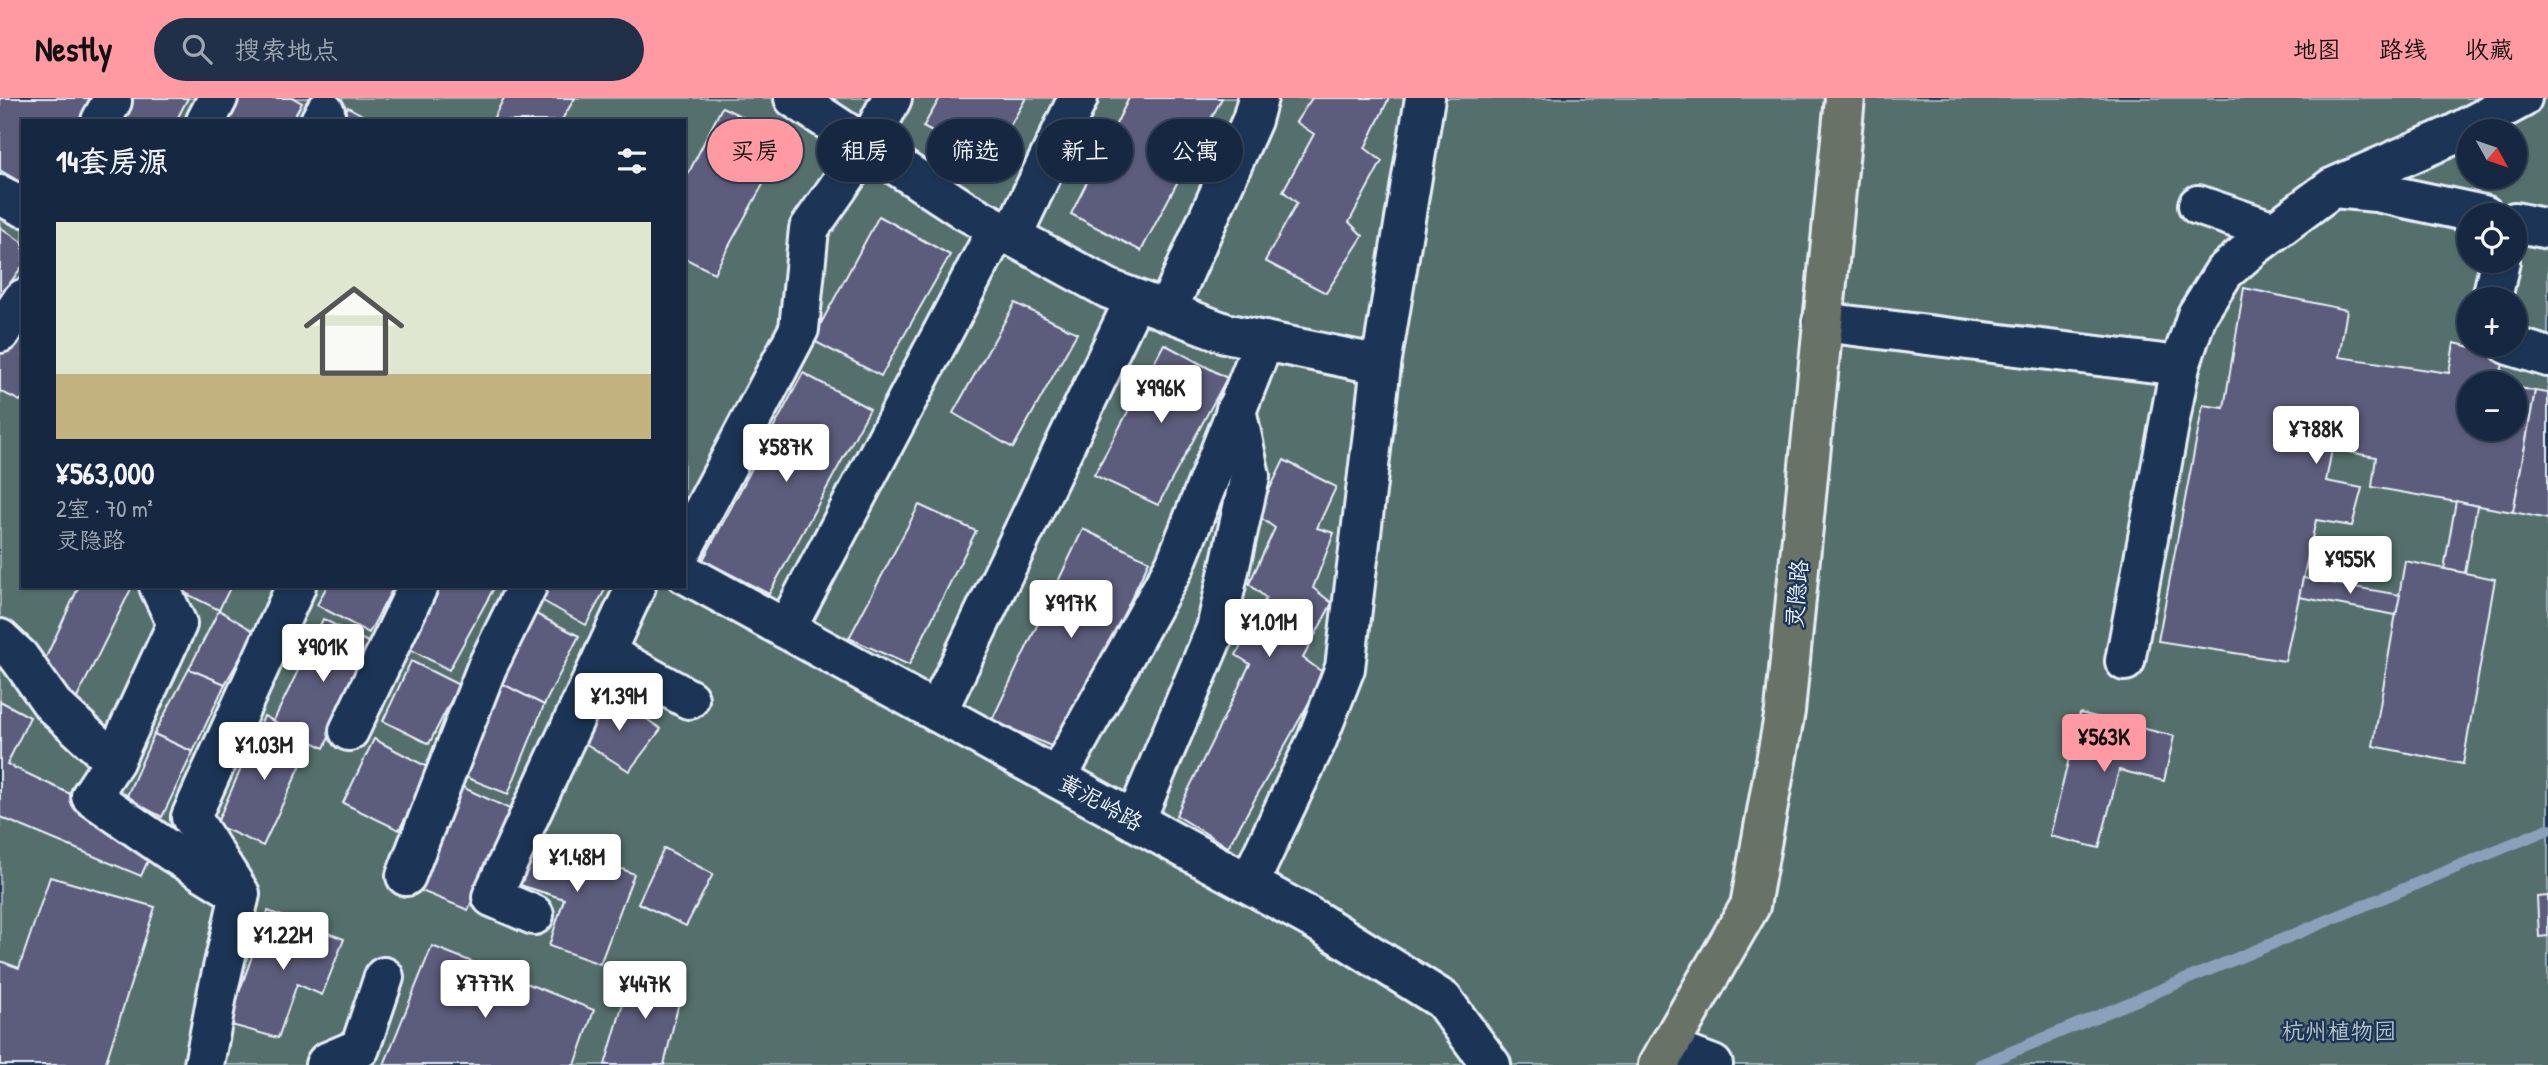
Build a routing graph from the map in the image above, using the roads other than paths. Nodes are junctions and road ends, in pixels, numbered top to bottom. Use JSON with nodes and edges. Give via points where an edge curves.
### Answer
{"nodes":[{"id":1,"x":219,"y":98,"type":"edge"},
{"id":2,"x":794,"y":98,"type":"edge"},
{"id":3,"x":892,"y":98,"type":"edge"},
{"id":4,"x":1078,"y":98,"type":"edge"},
{"id":5,"x":1258,"y":98,"type":"edge"},
{"id":6,"x":1425,"y":98,"type":"edge"},
{"id":7,"x":1845,"y":98,"type":"edge"},
{"id":8,"x":2522,"y":98,"type":"edge"},
{"id":9,"x":207,"y":119,"type":"edge"},
{"id":10,"x":826,"y":119,"type":"edge"},
{"id":11,"x":881,"y":119,"type":"edge"},
{"id":12,"x":913,"y":176,"type":"edge"},
{"id":13,"x":842,"y":182,"type":"edge"},
{"id":14,"x":2332,"y":188,"type":"junction"},
{"id":15,"x":0,"y":195,"type":"edge"},
{"id":16,"x":2198,"y":205,"type":"dead end"},
{"id":17,"x":21,"y":206,"type":"edge"},
{"id":18,"x":2457,"y":209,"type":"edge"},
{"id":19,"x":2527,"y":225,"type":"edge"},
{"id":20,"x":2548,"y":229,"type":"edge"},
{"id":21,"x":2274,"y":231,"type":"junction"},
{"id":22,"x":1005,"y":232,"type":"junction"},
{"id":23,"x":21,"y":302,"type":"edge"},
{"id":24,"x":1151,"y":305,"type":"junction"},
{"id":25,"x":1822,"y":322,"type":"junction"},
{"id":26,"x":0,"y":333,"type":"edge"},
{"id":27,"x":1264,"y":341,"type":"junction"},
{"id":28,"x":2527,"y":350,"type":"edge"},
{"id":29,"x":2548,"y":356,"type":"edge"},
{"id":30,"x":1381,"y":365,"type":"junction"},
{"id":31,"x":2180,"y":366,"type":"junction"},
{"id":32,"x":1236,"y":409,"type":"junction"},
{"id":33,"x":686,"y":543,"type":"edge"},
{"id":34,"x":686,"y":574,"type":"edge"},
{"id":35,"x":160,"y":588,"type":"edge"},
{"id":36,"x":295,"y":588,"type":"edge"},
{"id":37,"x":417,"y":588,"type":"edge"},
{"id":38,"x":526,"y":588,"type":"edge"},
{"id":39,"x":635,"y":588,"type":"edge"},
{"id":40,"x":786,"y":629,"type":"junction"},
{"id":41,"x":0,"y":639,"type":"edge"},
{"id":42,"x":605,"y":653,"type":"junction"},
{"id":43,"x":2125,"y":661,"type":"dead end"},
{"id":44,"x":689,"y":699,"type":"dead end"},
{"id":45,"x":937,"y":712,"type":"junction"},
{"id":46,"x":349,"y":731,"type":"dead end"},
{"id":47,"x":114,"y":761,"type":"junction"},
{"id":48,"x":1057,"y":778,"type":"junction"},
{"id":49,"x":1135,"y":821,"type":"junction"},
{"id":50,"x":406,"y":876,"type":"dead end"},
{"id":51,"x":1249,"y":883,"type":"junction"},
{"id":52,"x":240,"y":894,"type":"junction"},
{"id":53,"x":534,"y":915,"type":"dead end"},
{"id":54,"x":384,"y":977,"type":"dead end"},
{"id":55,"x":360,"y":1056,"type":"edge"},
{"id":56,"x":1663,"y":1056,"type":"edge"},
{"id":57,"x":204,"y":1065,"type":"edge"},
{"id":58,"x":325,"y":1065,"type":"edge"},
{"id":59,"x":1491,"y":1065,"type":"edge"},
{"id":60,"x":1713,"y":1065,"type":"edge"}],
"edges":[{"from":1,"to":9,"type":"street"},
{"from":2,"to":10,"type":"street"},
{"from":3,"to":11,"type":"street"},
{"from":4,"to":22,"type":"street"},
{"from":5,"to":24,"type":"street","via":[[1252,120]]},
{"from":6,"to":30,"type":"street"},
{"from":7,"to":25,"type":"main road","name":"灵隐路"},
{"from":8,"to":14,"type":"street","via":[[2453,135]]},
{"from":12,"to":22,"type":"street"},
{"from":13,"to":33,"type":"street","via":[[809,229],[799,329]]},
{"from":14,"to":18,"type":"street"},
{"from":14,"to":21,"type":"street"},
{"from":15,"to":17,"type":"street"},
{"from":16,"to":21,"type":"street"},
{"from":19,"to":20,"type":"street"},
{"from":21,"to":31,"type":"street","via":[[2224,272],[2197,315]]},
{"from":22,"to":24,"type":"street","via":[[1110,289]]},
{"from":22,"to":40,"type":"street"},
{"from":23,"to":26,"type":"street"},
{"from":24,"to":27,"type":"street","via":[[1225,333]]},
{"from":24,"to":45,"type":"street"},
{"from":25,"to":31,"type":"street"},
{"from":25,"to":56,"type":"main road","name":"灵隐路","via":[[1785,711],[1750,906]]},
{"from":27,"to":30,"type":"street"},
{"from":27,"to":32,"type":"street"},
{"from":28,"to":29,"type":"street"},
{"from":30,"to":51,"type":"street","via":[[1345,668],[1317,740]]},
{"from":31,"to":43,"type":"street"},
{"from":32,"to":48,"type":"street","via":[[1175,565]]},
{"from":32,"to":49,"type":"street","via":[[1250,476],[1216,629]]},
{"from":34,"to":40,"type":"street","name":"黄泥岭路"},
{"from":35,"to":47,"type":"street","via":[[177,624]]},
{"from":36,"to":52,"type":"street","via":[[191,817]]},
{"from":37,"to":46,"type":"street"},
{"from":38,"to":50,"type":"street","via":[[487,667]]},
{"from":39,"to":42,"type":"street"},
{"from":40,"to":45,"type":"street","name":"黄泥岭路"},
{"from":41,"to":47,"type":"street","via":[[19,657],[53,705]]},
{"from":42,"to":44,"type":"street"},
{"from":42,"to":53,"type":"street","via":[[492,897]]},
{"from":45,"to":48,"type":"street","name":"黄泥岭路"},
{"from":47,"to":52,"type":"street","via":[[91,796]]},
{"from":48,"to":49,"type":"street","name":"黄泥岭路"},
{"from":49,"to":51,"type":"street","name":"黄泥岭路"},
{"from":51,"to":59,"type":"street","name":"黄泥岭路","via":[[1443,1000]]},
{"from":52,"to":57,"type":"street"},
{"from":54,"to":55,"type":"street"},
{"from":55,"to":58,"type":"street"},
{"from":56,"to":60,"type":"street"}]}
